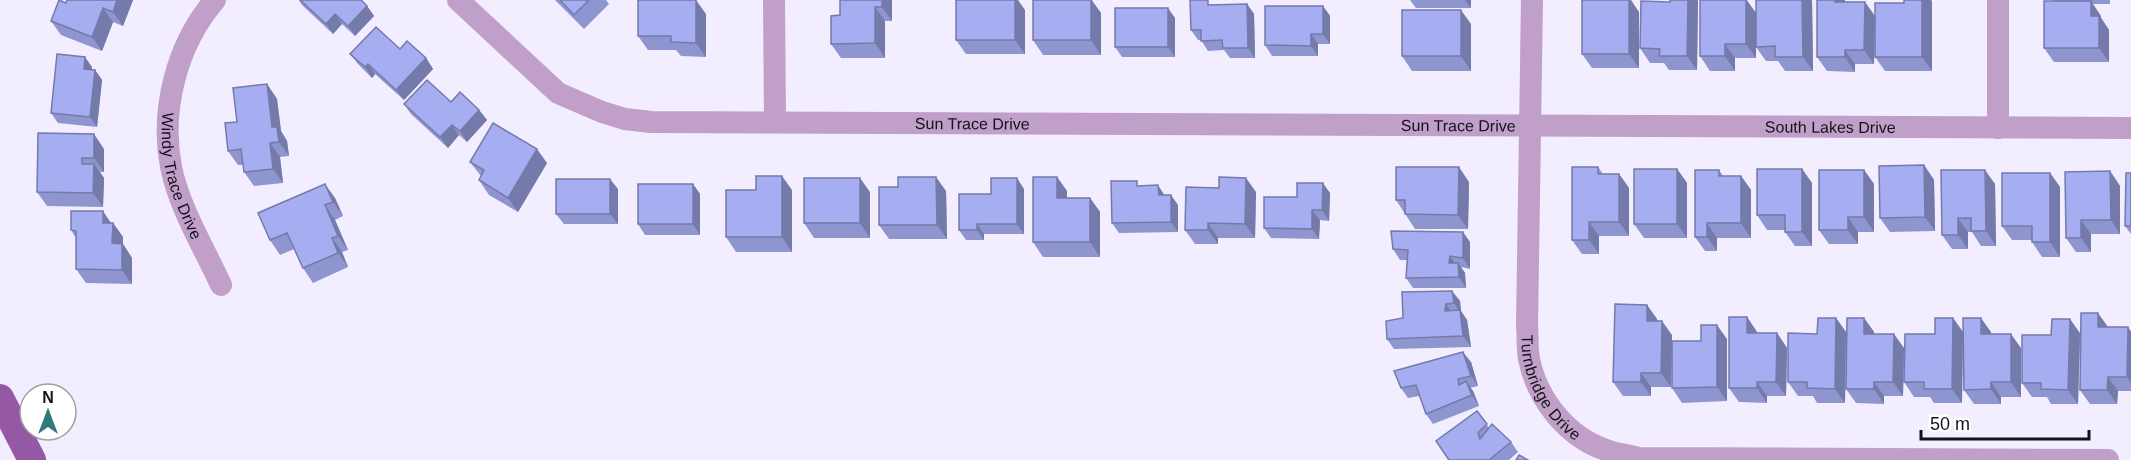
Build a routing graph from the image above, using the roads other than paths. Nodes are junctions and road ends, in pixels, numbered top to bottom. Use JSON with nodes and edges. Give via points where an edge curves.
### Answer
{"nodes":[{"id":1,"x":215,"y":0,"type":"edge"},
{"id":2,"x":458,"y":0,"type":"edge"},
{"id":3,"x":774,"y":0,"type":"edge"},
{"id":4,"x":1532,"y":0,"type":"edge"},
{"id":5,"x":1998,"y":0,"type":"edge"},
{"id":6,"x":775,"y":122,"type":"junction"},
{"id":7,"x":1530,"y":125,"type":"junction"},
{"id":8,"x":1998,"y":128,"type":"junction"},
{"id":9,"x":2131,"y":128,"type":"edge"},
{"id":10,"x":221,"y":285,"type":"dead end"},
{"id":11,"x":0,"y":398,"type":"edge"},
{"id":12,"x":32,"y":460,"type":"edge"},
{"id":13,"x":2108,"y":460,"type":"edge"}],
"edges":[{"from":1,"to":10,"type":"street","name":"Windy Trace Drive","via":[[190,37],[177,70],[168,137],[179,195]]},
{"from":2,"to":6,"type":"street","name":"Sun Trace Drive","via":[[558,93],[602,112],[651,122]]},
{"from":3,"to":6,"type":"street"},
{"from":4,"to":7,"type":"street","name":"Turnbridge Drive"},
{"from":5,"to":8,"type":"street"},
{"from":6,"to":7,"type":"street","name":"Sun Trace Drive"},
{"from":7,"to":8,"type":"street","name":"South Lakes Drive"},
{"from":7,"to":13,"type":"street","name":"Turnbridge Drive","via":[[1529,358],[1538,387],[1555,414],[1579,437],[1605,450],[1638,458]]},
{"from":8,"to":9,"type":"street","name":"South Lakes Drive"},
{"from":11,"to":12,"type":"main road"}]}
